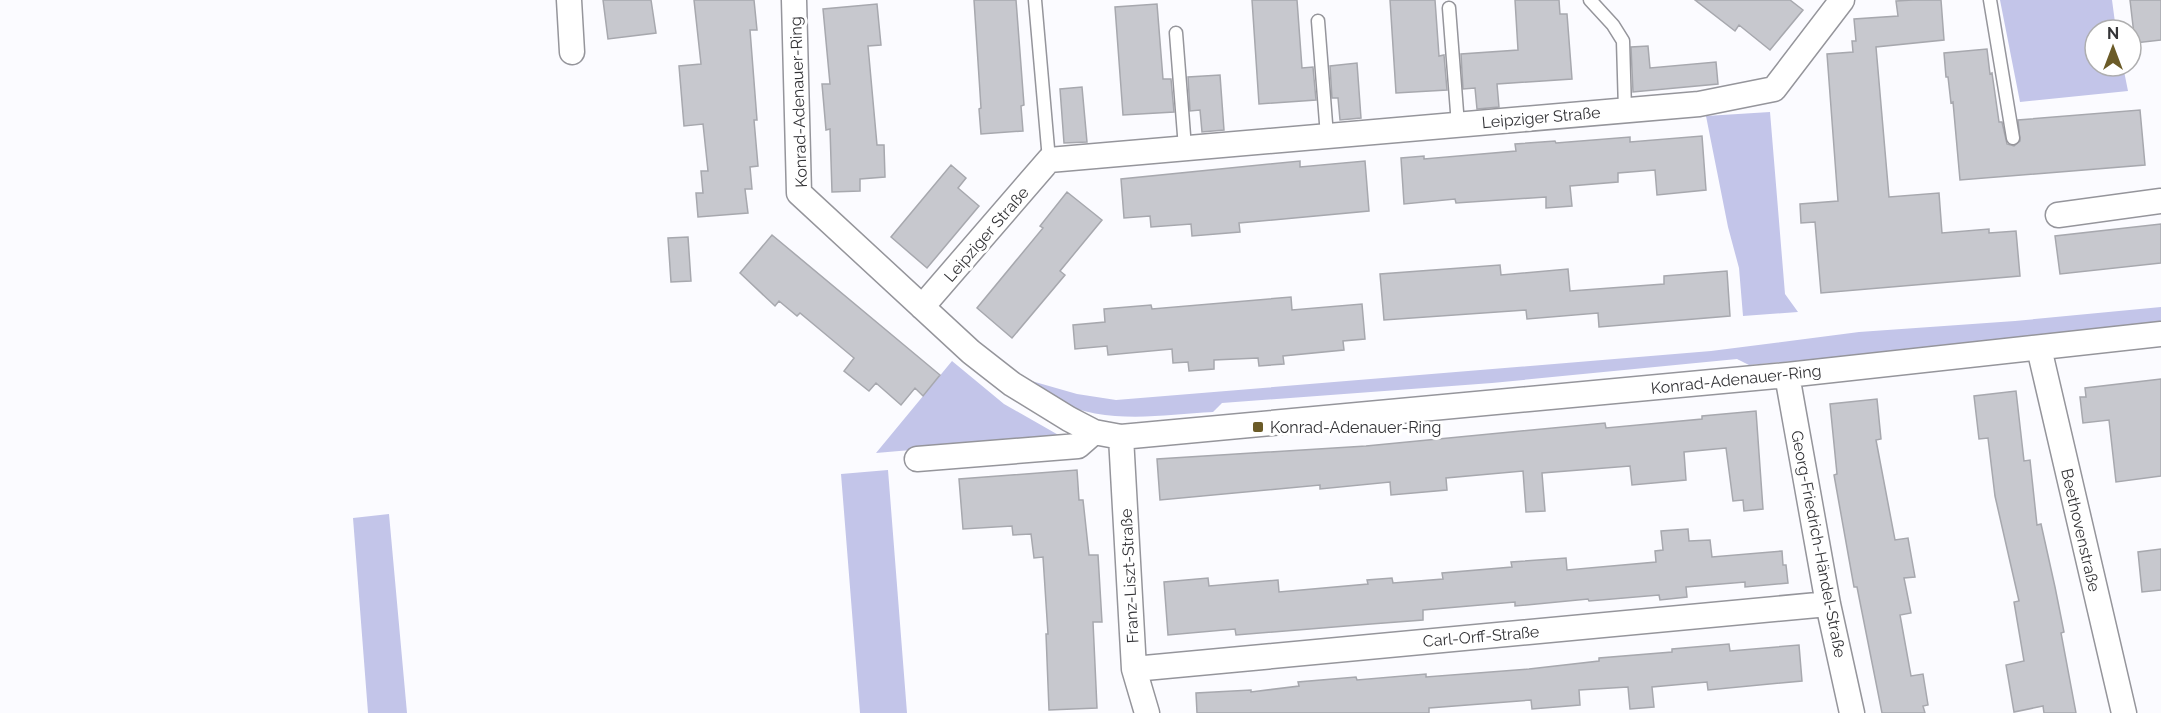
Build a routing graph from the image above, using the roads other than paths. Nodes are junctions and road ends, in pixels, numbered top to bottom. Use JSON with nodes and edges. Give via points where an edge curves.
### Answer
{"nodes":[{"id":1,"x":569,"y":0,"type":"edge"},
{"id":2,"x":794,"y":0,"type":"edge"},
{"id":3,"x":1035,"y":0,"type":"edge"},
{"id":4,"x":1590,"y":0,"type":"edge"},
{"id":5,"x":1842,"y":0,"type":"edge"},
{"id":6,"x":1990,"y":0,"type":"edge"},
{"id":7,"x":1449,"y":8,"type":"dead end"},
{"id":8,"x":1318,"y":21,"type":"dead end"},
{"id":9,"x":1176,"y":33,"type":"dead end"},
{"id":10,"x":572,"y":52,"type":"dead end"},
{"id":11,"x":1625,"y":110,"type":"junction"},
{"id":12,"x":1458,"y":125,"type":"junction"},
{"id":13,"x":1327,"y":136,"type":"junction"},
{"id":14,"x":2013,"y":138,"type":"dead end"},
{"id":15,"x":1185,"y":148,"type":"junction"},
{"id":16,"x":1049,"y":160,"type":"junction"},
{"id":17,"x":2161,"y":201,"type":"edge"},
{"id":18,"x":2058,"y":216,"type":"dead end"},
{"id":19,"x":922,"y":307,"type":"junction"},
{"id":20,"x":2161,"y":334,"type":"edge"},
{"id":21,"x":2039,"y":348,"type":"junction"},
{"id":22,"x":1787,"y":375,"type":"junction"},
{"id":23,"x":1094,"y":432,"type":"junction"},
{"id":24,"x":1121,"y":437,"type":"junction"},
{"id":25,"x":917,"y":459,"type":"dead end"},
{"id":26,"x":1828,"y":604,"type":"junction"},
{"id":27,"x":1134,"y":669,"type":"junction"},
{"id":28,"x":1147,"y":713,"type":"edge"},
{"id":29,"x":1852,"y":713,"type":"edge"},
{"id":30,"x":2124,"y":713,"type":"edge"}],
"edges":[{"from":1,"to":10,"type":"street"},
{"from":2,"to":19,"type":"street","name":"Konrad-Adenauer-Ring","via":[[800,193]]},
{"from":3,"to":16,"type":"lane"},
{"from":4,"to":11,"type":"lane","name":"Leipziger Straße","via":[[1623,41]]},
{"from":5,"to":11,"type":"street","name":"Leipziger Straße","via":[[1774,89],[1699,104]]},
{"from":6,"to":14,"type":"lane"},
{"from":7,"to":12,"type":"lane","name":"Leipziger Straße"},
{"from":8,"to":13,"type":"lane"},
{"from":9,"to":15,"type":"lane"},
{"from":11,"to":12,"type":"street","name":"Leipziger Straße"},
{"from":12,"to":13,"type":"street","name":"Leipziger Straße"},
{"from":13,"to":15,"type":"street","name":"Leipziger Straße"},
{"from":15,"to":16,"type":"street","name":"Leipziger Straße"},
{"from":16,"to":19,"type":"street","name":"Leipziger Straße"},
{"from":17,"to":18,"type":"street"},
{"from":19,"to":23,"type":"street","name":"Konrad-Adenauer-Ring","via":[[1012,384]]},
{"from":20,"to":21,"type":"street","name":"Konrad-Adenauer-Ring"},
{"from":21,"to":22,"type":"street","name":"Konrad-Adenauer-Ring"},
{"from":21,"to":30,"type":"street","name":"Beethovenstraße"},
{"from":22,"to":24,"type":"street","name":"Konrad-Adenauer-Ring"},
{"from":22,"to":26,"type":"street","name":"Georg-Friedrich-Händel-Straße"},
{"from":23,"to":24,"type":"street","name":"Konrad-Adenauer-Ring"},
{"from":23,"to":25,"type":"street","via":[[1078,446]]},
{"from":24,"to":27,"type":"street","name":"Franz-Liszt-Straße"},
{"from":26,"to":27,"type":"street","name":"Carl-Orff-Straße"},
{"from":26,"to":29,"type":"street","name":"Georg-Friedrich-Händel-Straße"},
{"from":27,"to":28,"type":"street","name":"Franz-Liszt-Straße"}]}
